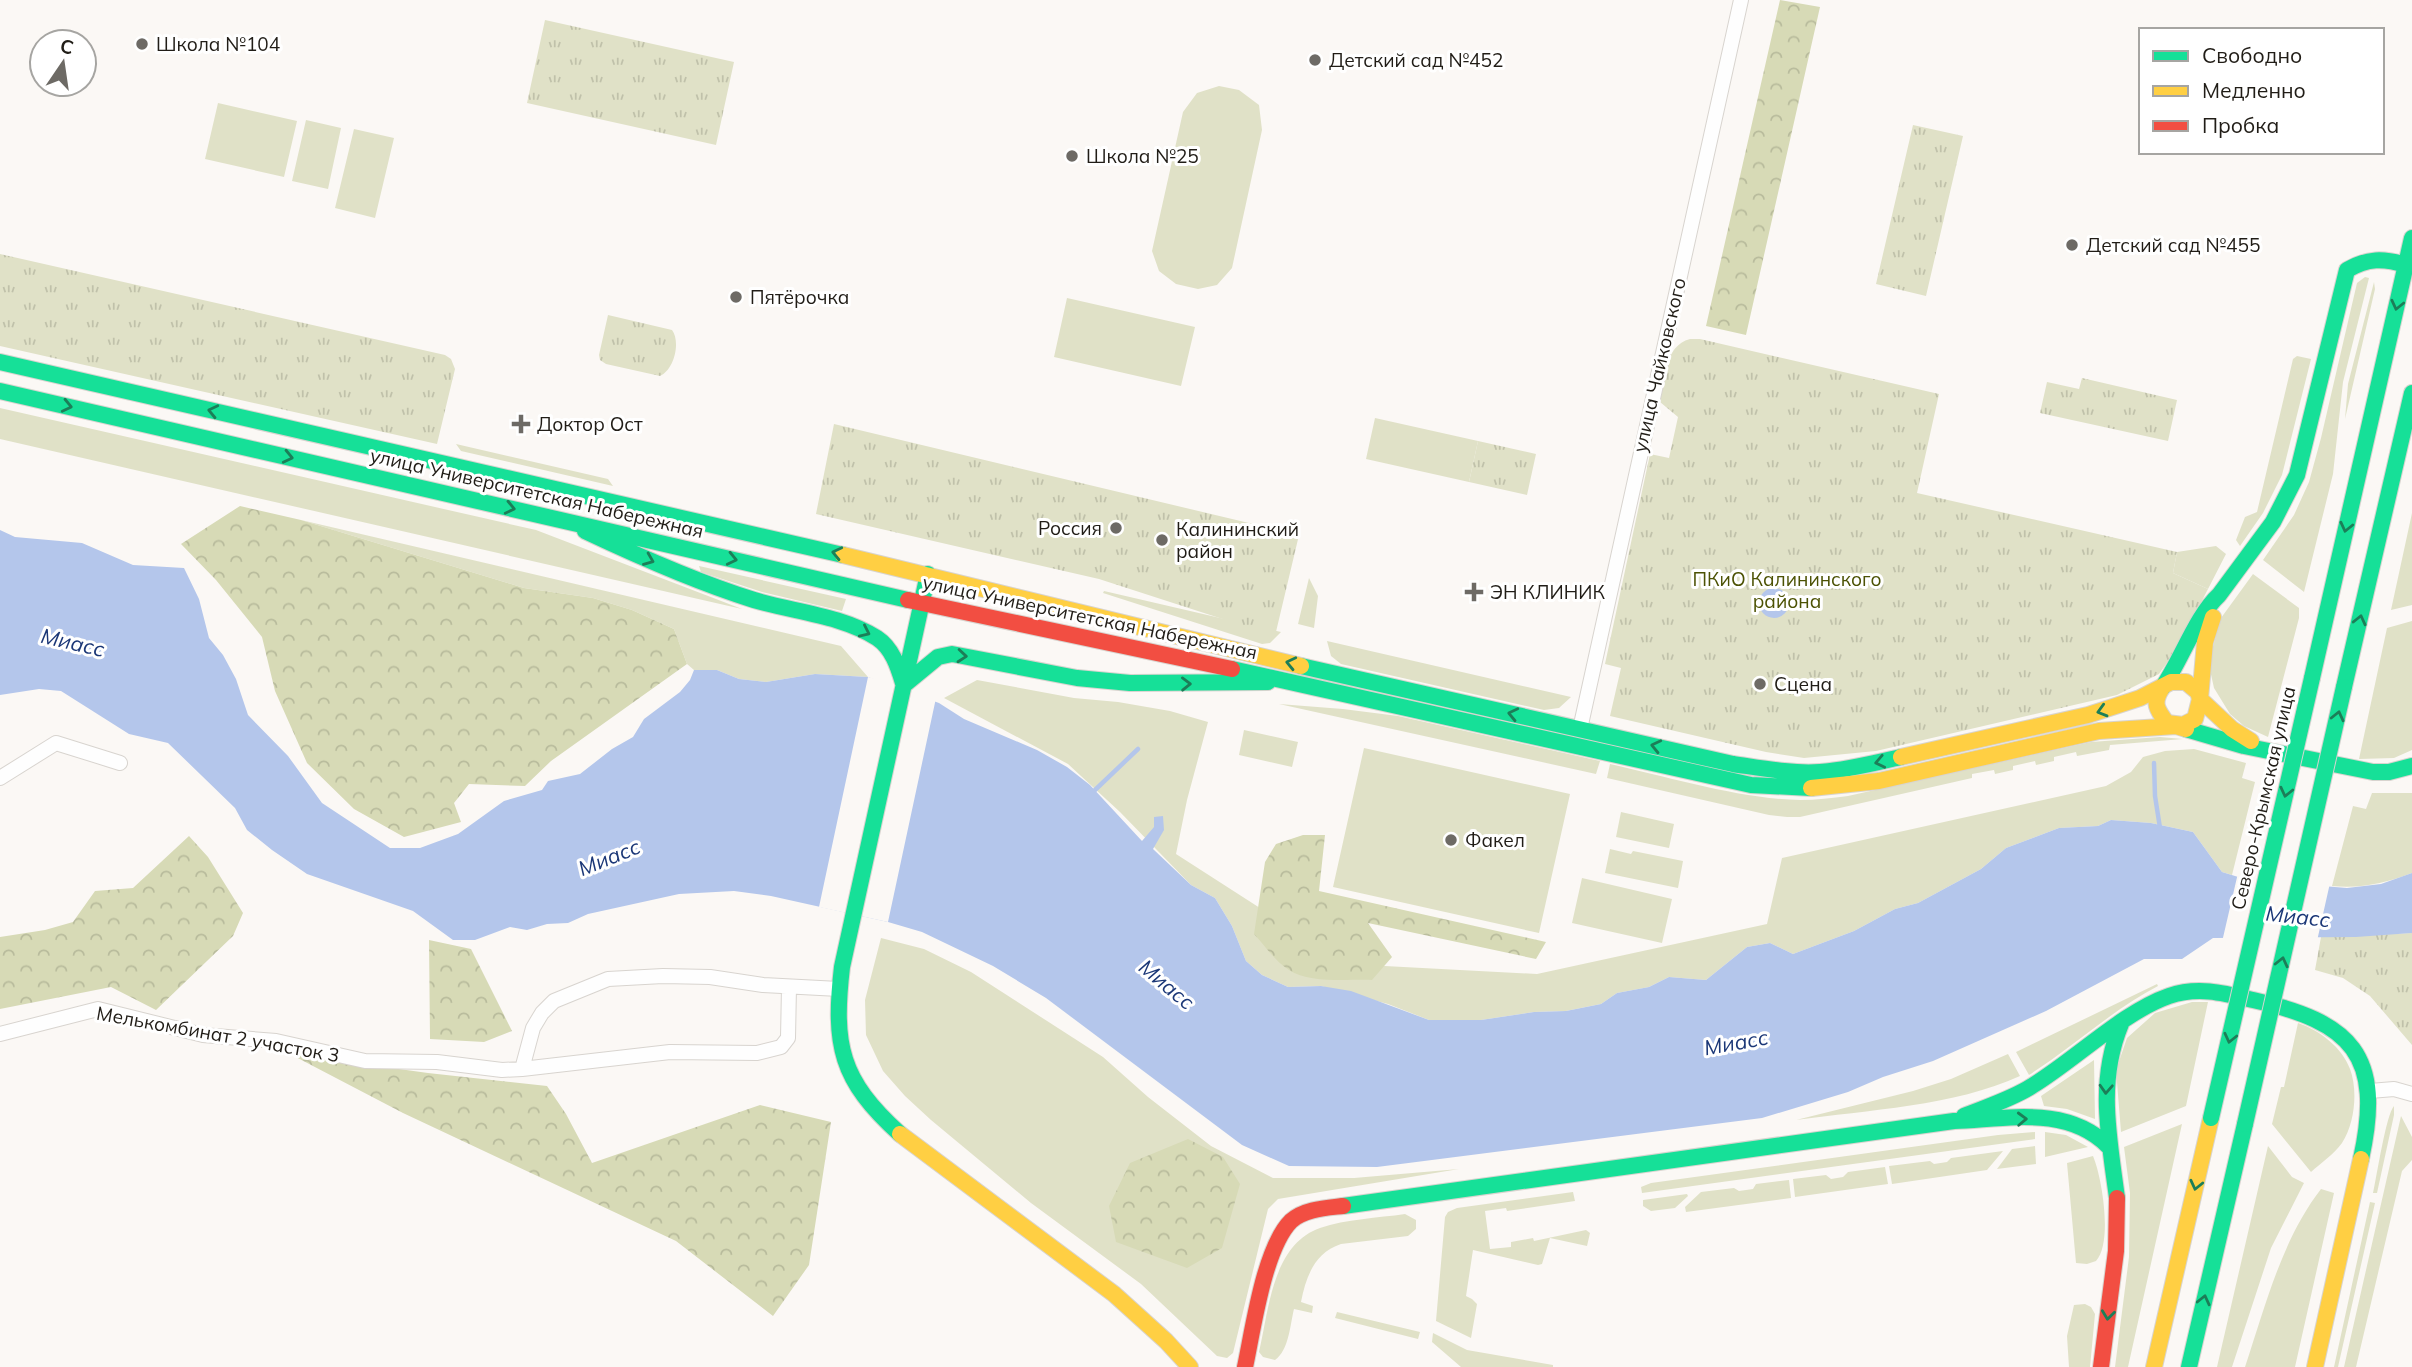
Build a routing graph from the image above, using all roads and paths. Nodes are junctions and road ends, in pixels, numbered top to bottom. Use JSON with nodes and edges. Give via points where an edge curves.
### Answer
{"nodes":[{"id":1,"x":1741,"y":0,"type":"edge"},
{"id":2,"x":2412,"y":238,"type":"edge"},
{"id":3,"x":2406,"y":265,"type":"junction"},
{"id":4,"x":0,"y":362,"type":"edge"},
{"id":5,"x":0,"y":391,"type":"edge"},
{"id":6,"x":2412,"y":393,"type":"edge"},
{"id":7,"x":565,"y":521,"type":"junction"},
{"id":8,"x":928,"y":574,"type":"junction"},
{"id":9,"x":2219,"y":595,"type":"junction"},
{"id":10,"x":922,"y":603,"type":"junction"},
{"id":11,"x":1286,"y":681,"type":"junction"},
{"id":12,"x":904,"y":685,"type":"junction"},
{"id":13,"x":2165,"y":685,"type":"junction"},
{"id":14,"x":2200,"y":699,"type":"junction"},
{"id":15,"x":2176,"y":726,"type":"junction"},
{"id":16,"x":1580,"y":729,"type":"junction"},
{"id":17,"x":2266,"y":749,"type":"junction"},
{"id":18,"x":120,"y":763,"type":"dead end"},
{"id":19,"x":2412,"y":766,"type":"edge"},
{"id":20,"x":0,"y":778,"type":"edge"},
{"id":21,"x":789,"y":987,"type":"junction"},
{"id":22,"x":839,"y":989,"type":"junction"},
{"id":23,"x":2122,"y":1023,"type":"junction"},
{"id":24,"x":0,"y":1034,"type":"edge"},
{"id":25,"x":522,"y":1069,"type":"junction"},
{"id":26,"x":2370,"y":1091,"type":"junction"},
{"id":27,"x":2412,"y":1094,"type":"edge"},
{"id":28,"x":1954,"y":1121,"type":"junction"},
{"id":29,"x":2108,"y":1146,"type":"junction"},
{"id":30,"x":2194,"y":1345,"type":"junction"},
{"id":31,"x":1190,"y":1367,"type":"edge"},
{"id":32,"x":1245,"y":1367,"type":"edge"},
{"id":33,"x":2101,"y":1367,"type":"edge"},
{"id":34,"x":2154,"y":1367,"type":"edge"},
{"id":35,"x":2189,"y":1367,"type":"edge"},
{"id":36,"x":2198,"y":1367,"type":"edge"},
{"id":37,"x":2314,"y":1367,"type":"edge"}],
"edges":[{"from":1,"to":16,"type":"street","name":"улица Чайковского"},
{"from":2,"to":3,"type":"main road","name":"Северо-Крымская улица"},
{"from":3,"to":9,"type":"main road","via":[[2366,259],[2347,270],[2297,475],[2278,515]]},
{"from":3,"to":34,"type":"main road","name":"Северо-Крымская улица","one_way":true,"bridge":true},
{"from":8,"to":4,"type":"main road","name":"улица Университетская Набережная","one_way":true},
{"from":5,"to":7,"type":"main road","name":"улица Университетская Набережная","one_way":true},
{"from":30,"to":6,"type":"main road","one_way":true,"bridge":true},
{"from":7,"to":10,"type":"main road","name":"улица Университетская Набережная","one_way":true},
{"from":7,"to":12,"type":"main road","one_way":true,"via":[[644,559],[753,600],[858,628],[889,648]]},
{"from":8,"to":10,"type":"main road"},
{"from":16,"to":8,"type":"main road","name":"улица Университетская Набережная","one_way":true},
{"from":9,"to":13,"type":"main road","via":[[2209,604]]},
{"from":9,"to":14,"type":"main road","via":[[2205,642]]},
{"from":10,"to":11,"type":"main road","name":"улица Университетская Набережная"},
{"from":10,"to":12,"type":"main road"},
{"from":12,"to":11,"type":"main road","one_way":true,"via":[[938,657],[952,654],[1129,683]]},
{"from":11,"to":15,"type":"main road","name":"улица Университетская Набережная","via":[[1717,779],[1786,790],[1879,781],[2099,731]]},
{"from":12,"to":22,"type":"main road"},
{"from":13,"to":14,"type":"main road","via":[[2186,682]]},
{"from":13,"to":15,"type":"main road","via":[[2156,700],[2157,709],[2167,723]]},
{"from":13,"to":16,"type":"main road","name":"улица Университетская Набережная","one_way":true,"via":[[2088,715],[1819,772],[1733,764]]},
{"from":14,"to":15,"type":"main road","via":[[2195,719]]},
{"from":14,"to":17,"type":"main road","via":[[2232,729]]},
{"from":15,"to":17,"type":"main road","name":"улица Университетская Набережная"},
{"from":17,"to":19,"type":"main road","name":"улица Университетская Набережная","via":[[2373,772]]},
{"from":18,"to":20,"type":"street","via":[[56,743]]},
{"from":21,"to":22,"type":"street"},
{"from":21,"to":25,"type":"street","via":[[710,977],[608,979],[554,1001],[542,1013]]},
{"from":21,"to":25,"type":"street","name":"Мелькомбинат 2 участок 3","via":[[788,1038],[781,1046],[757,1053],[670,1052]]},
{"from":22,"to":31,"type":"main road","via":[[840,1049],[865,1097],[885,1119],[942,1167],[1107,1287],[1155,1328]]},
{"from":23,"to":26,"type":"main road","via":[[2161,998],[2194,990],[2303,1013],[2327,1023],[2346,1039],[2367,1074]]},
{"from":23,"to":28,"type":"main road","via":[[2030,1088]]},
{"from":23,"to":29,"type":"main road","one_way":true,"via":[[2108,1063]]},
{"from":24,"to":25,"type":"street","name":"Мелькомбинат 2 участок 3","via":[[98,1009],[203,1035],[276,1041],[365,1061]]},
{"from":26,"to":27,"type":"street","via":[[2394,1089]]},
{"from":26,"to":37,"type":"main road","via":[[2369,1124]]},
{"from":28,"to":29,"type":"main road","one_way":true,"via":[[2059,1119],[2082,1126]]},
{"from":28,"to":32,"type":"main road","via":[[1303,1214],[1279,1238]]},
{"from":29,"to":33,"type":"main road","one_way":true,"via":[[2118,1214]]},
{"from":30,"to":35,"type":"main road"},
{"from":30,"to":36,"type":"main road"}]}
